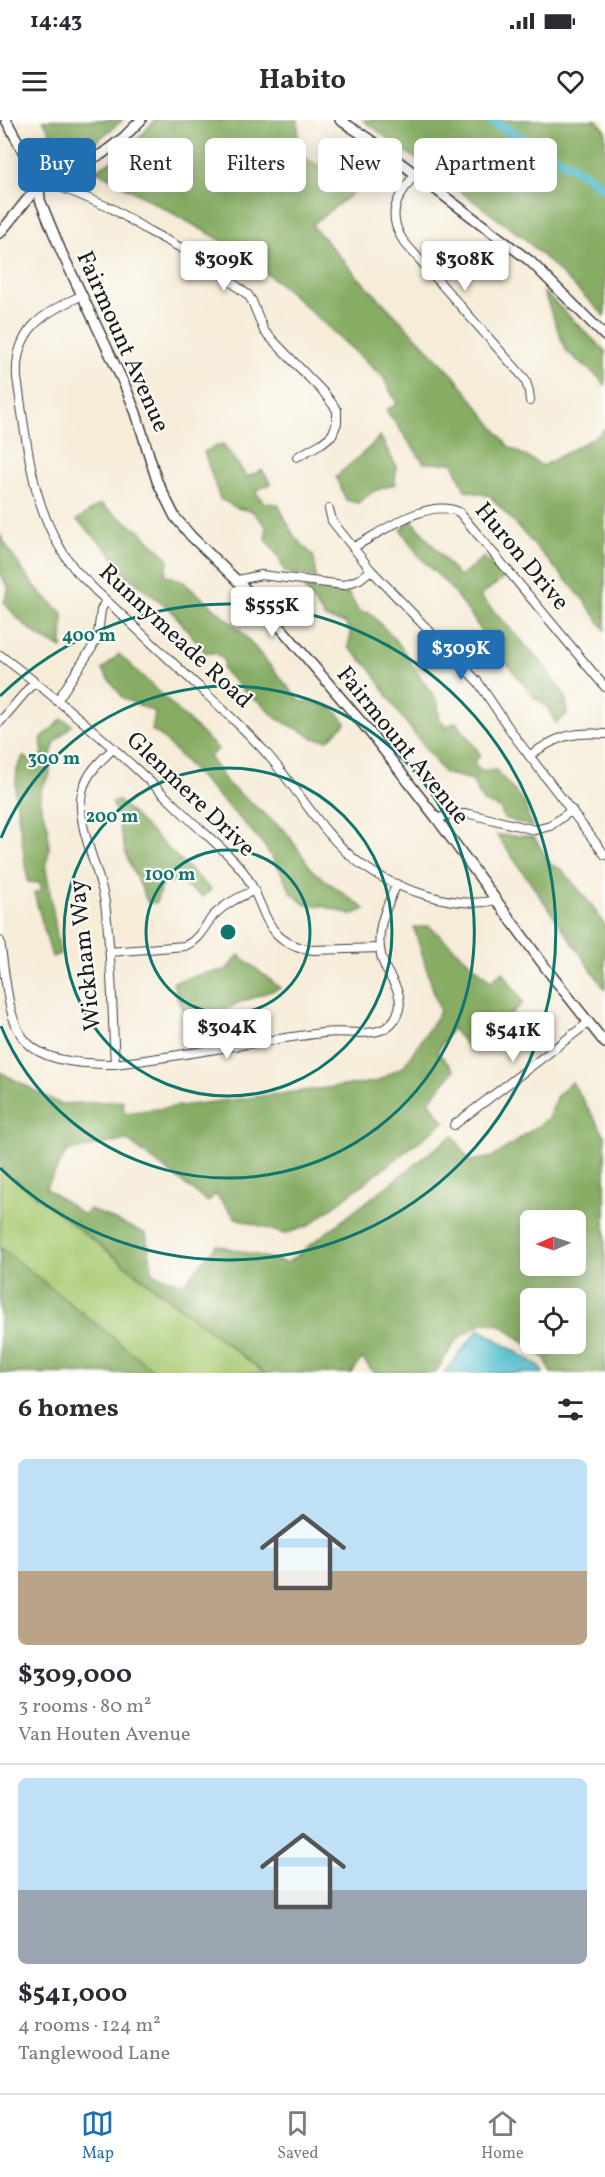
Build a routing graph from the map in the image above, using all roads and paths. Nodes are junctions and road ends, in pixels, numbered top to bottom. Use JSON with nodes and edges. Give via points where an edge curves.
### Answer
{"nodes":[{"id":1,"x":6,"y":120,"type":"edge"},
{"id":2,"x":141,"y":120,"type":"edge"},
{"id":3,"x":340,"y":120,"type":"edge"},
{"id":4,"x":18,"y":142,"type":"edge"},
{"id":5,"x":96,"y":157,"type":"edge"},
{"id":6,"x":414,"y":173,"type":"edge"},
{"id":7,"x":414,"y":176,"type":"edge"},
{"id":8,"x":33,"y":192,"type":"edge"},
{"id":9,"x":40,"y":192,"type":"edge"},
{"id":10,"x":73,"y":192,"type":"edge"},
{"id":11,"x":439,"y":192,"type":"edge"},
{"id":12,"x":0,"y":233,"type":"edge"},
{"id":13,"x":81,"y":296,"type":"junction"},
{"id":14,"x":605,"y":336,"type":"edge"},
{"id":15,"x":530,"y":401,"type":"dead end"},
{"id":16,"x":297,"y":457,"type":"dead end"},
{"id":17,"x":329,"y":509,"type":"dead end"},
{"id":18,"x":354,"y":547,"type":"junction"},
{"id":19,"x":371,"y":570,"type":"junction"},
{"id":20,"x":238,"y":580,"type":"junction"},
{"id":21,"x":106,"y":600,"type":"junction"},
{"id":22,"x":0,"y":655,"type":"edge"},
{"id":23,"x":34,"y":682,"type":"junction"},
{"id":24,"x":605,"y":687,"type":"edge"},
{"id":25,"x":57,"y":701,"type":"junction"},
{"id":26,"x":0,"y":722,"type":"edge"},
{"id":27,"x":605,"y":735,"type":"edge"},
{"id":28,"x":114,"y":748,"type":"junction"},
{"id":29,"x":530,"y":756,"type":"junction"},
{"id":30,"x":572,"y":810,"type":"junction"},
{"id":31,"x":437,"y":819,"type":"junction"},
{"id":32,"x":605,"y":855,"type":"edge"},
{"id":33,"x":397,"y":884,"type":"junction"},
{"id":34,"x":255,"y":890,"type":"junction"},
{"id":35,"x":496,"y":900,"type":"junction"},
{"id":36,"x":0,"y":941,"type":"edge"},
{"id":37,"x":380,"y":948,"type":"junction"},
{"id":38,"x":109,"y":952,"type":"junction"},
{"id":39,"x":588,"y":1023,"type":"junction"},
{"id":40,"x":605,"y":1043,"type":"edge"},
{"id":41,"x":115,"y":1064,"type":"junction"},
{"id":42,"x":454,"y":1125,"type":"dead end"}],
"edges":[{"from":1,"to":4,"type":"main road","name":"Fairmount Avenue"},
{"from":2,"to":5,"type":"main road"},
{"from":3,"to":6,"type":"main road"},
{"from":7,"to":15,"type":"street","via":[[396,203],[396,229],[525,379]]},
{"from":8,"to":12,"type":"main road"},
{"from":9,"to":13,"type":"main road","name":"Fairmount Avenue"},
{"from":10,"to":16,"type":"street","via":[[113,209],[202,259],[248,295],[264,331],[337,410],[332,435]]},
{"from":11,"to":14,"type":"main road","via":[[530,261]]},
{"from":13,"to":20,"type":"main road","name":"Fairmount Avenue","via":[[125,386],[157,480],[175,517]]},
{"from":13,"to":21,"type":"street","name":"Runnymeade Road","via":[[56,307],[26,333],[19,352],[17,378],[32,476],[43,512],[73,568]]},
{"from":17,"to":18,"type":"street","via":[[332,521]]},
{"from":18,"to":19,"type":"street"},
{"from":18,"to":24,"type":"street","name":"Huron Drive","via":[[416,513],[447,508],[459,512]]},
{"from":19,"to":20,"type":"street","via":[[344,585],[261,575]]},
{"from":19,"to":29,"type":"street","via":[[471,672]]},
{"from":20,"to":31,"type":"main road","name":"Fairmount Avenue","via":[[362,723]]},
{"from":21,"to":25,"type":"street","via":[[92,648]]},
{"from":21,"to":33,"type":"street","name":"Runnymeade Road","via":[[266,753],[353,858]]},
{"from":22,"to":23,"type":"street","name":"Glenmere Drive"},
{"from":23,"to":25,"type":"street","name":"Glenmere Drive"},
{"from":23,"to":26,"type":"street"},
{"from":25,"to":28,"type":"street","name":"Glenmere Drive"},
{"from":27,"to":29,"type":"street","via":[[566,735]]},
{"from":28,"to":34,"type":"street","name":"Glenmere Drive","via":[[233,860]]},
{"from":28,"to":38,"type":"street","name":"Wickham Way","via":[[86,779],[81,806],[103,890]]},
{"from":29,"to":30,"type":"street"},
{"from":30,"to":31,"type":"street","via":[[550,826],[535,830],[470,814],[450,813]]},
{"from":30,"to":32,"type":"street"},
{"from":31,"to":35,"type":"main road","name":"Fairmount Avenue"},
{"from":33,"to":35,"type":"street","name":"Runnymeade Road","via":[[471,903]]},
{"from":33,"to":37,"type":"street","via":[[383,913]]},
{"from":34,"to":37,"type":"street","name":"Glenmere Drive","via":[[267,921],[283,939],[296,946],[323,951]]},
{"from":34,"to":38,"type":"street","via":[[226,904],[185,946]]},
{"from":35,"to":39,"type":"main road","name":"Fairmount Avenue"},
{"from":36,"to":41,"type":"street","via":[[14,1023],[28,1045],[68,1061]]},
{"from":37,"to":41,"type":"street","via":[[399,999],[396,1017],[382,1030],[325,1032]]},
{"from":38,"to":41,"type":"street","name":"Wickham Way"},
{"from":39,"to":40,"type":"main road","name":"Fairmount Avenue"},
{"from":39,"to":42,"type":"street"}]}
